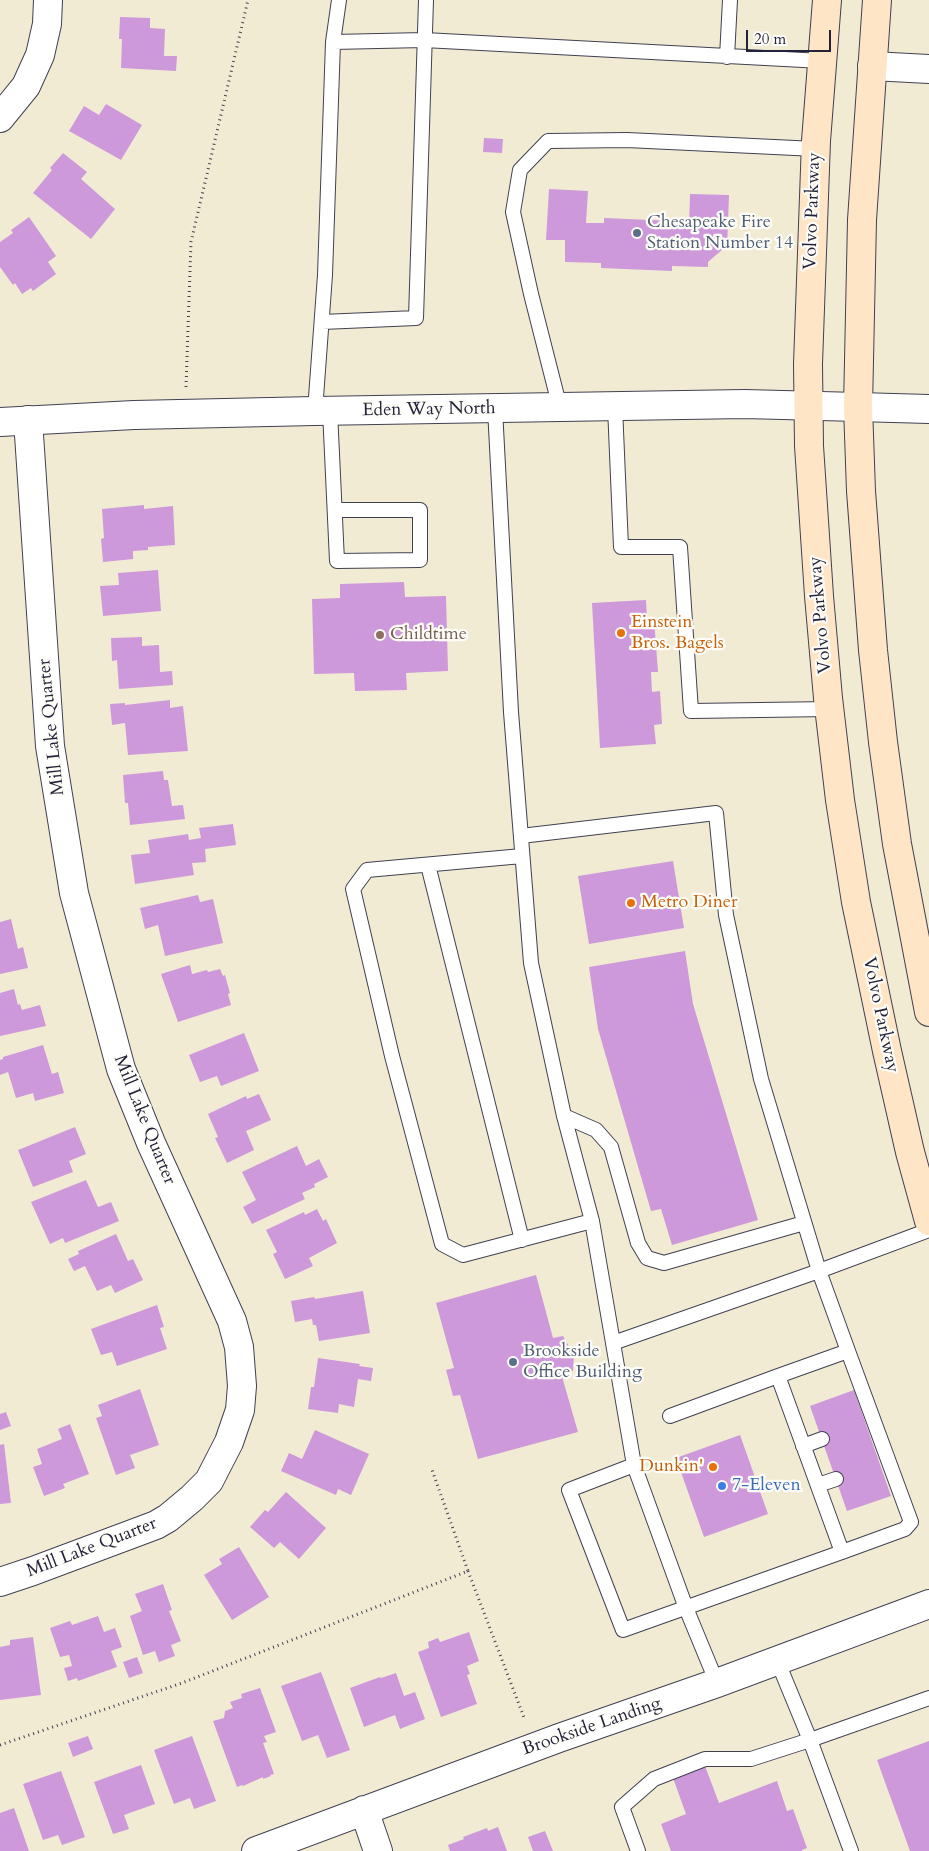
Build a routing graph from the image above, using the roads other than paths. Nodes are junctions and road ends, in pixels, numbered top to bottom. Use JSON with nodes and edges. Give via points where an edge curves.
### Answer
{"nodes":[{"id":1,"x":48,"y":0,"type":"edge"},
{"id":2,"x":340,"y":0,"type":"edge"},
{"id":3,"x":426,"y":0,"type":"edge"},
{"id":4,"x":730,"y":0,"type":"edge"},
{"id":5,"x":827,"y":0,"type":"edge"},
{"id":6,"x":877,"y":0,"type":"edge"},
{"id":7,"x":424,"y":40,"type":"junction"},
{"id":8,"x":333,"y":42,"type":"junction"},
{"id":9,"x":727,"y":57,"type":"junction"},
{"id":10,"x":822,"y":61,"type":"junction"},
{"id":11,"x":872,"y":66,"type":"junction"},
{"id":12,"x":929,"y":70,"type":"edge"},
{"id":13,"x":0,"y":118,"type":"edge"},
{"id":14,"x":816,"y":149,"type":"junction"},
{"id":15,"x":322,"y":322,"type":"junction"},
{"id":16,"x":808,"y":406,"type":"junction"},
{"id":17,"x":615,"y":407,"type":"junction"},
{"id":18,"x":858,"y":407,"type":"junction"},
{"id":19,"x":560,"y":408,"type":"junction"},
{"id":20,"x":495,"y":409,"type":"junction"},
{"id":21,"x":929,"y":409,"type":"edge"},
{"id":22,"x":323,"y":411,"type":"junction"},
{"id":23,"x":28,"y":420,"type":"junction"},
{"id":24,"x":0,"y":422,"type":"edge"},
{"id":25,"x":335,"y":510,"type":"junction"},
{"id":26,"x":830,"y":709,"type":"junction"},
{"id":27,"x":521,"y":836,"type":"junction"},
{"id":28,"x":522,"y":856,"type":"junction"},
{"id":29,"x":428,"y":865,"type":"junction"},
{"id":30,"x":926,"y":983,"type":"edge"},
{"id":31,"x":929,"y":1012,"type":"edge"},
{"id":32,"x":564,"y":1116,"type":"junction"},
{"id":33,"x":592,"y":1221,"type":"junction"},
{"id":34,"x":929,"y":1221,"type":"edge"},
{"id":35,"x":804,"y":1223,"type":"junction"},
{"id":36,"x":929,"y":1230,"type":"edge"},
{"id":37,"x":522,"y":1240,"type":"junction"},
{"id":38,"x":819,"y":1271,"type":"junction"},
{"id":39,"x":613,"y":1342,"type":"junction"},
{"id":40,"x":848,"y":1351,"type":"junction"},
{"id":41,"x":778,"y":1376,"type":"junction"},
{"id":42,"x":670,"y":1416,"type":"dead end"},
{"id":43,"x":822,"y":1439,"type":"dead end"},
{"id":44,"x":803,"y":1446,"type":"junction"},
{"id":45,"x":634,"y":1465,"type":"junction"},
{"id":46,"x":836,"y":1479,"type":"dead end"},
{"id":47,"x":818,"y":1485,"type":"junction"},
{"id":48,"x":842,"y":1552,"type":"junction"},
{"id":49,"x":0,"y":1582,"type":"edge"},
{"id":50,"x":929,"y":1604,"type":"edge"},
{"id":51,"x":686,"y":1608,"type":"junction"},
{"id":52,"x":777,"y":1660,"type":"junction"},
{"id":53,"x":717,"y":1683,"type":"junction"},
{"id":54,"x":929,"y":1698,"type":"edge"},
{"id":55,"x":810,"y":1740,"type":"junction"},
{"id":56,"x":364,"y":1810,"type":"junction"},
{"id":57,"x":256,"y":1851,"type":"edge"},
{"id":58,"x":378,"y":1851,"type":"edge"},
{"id":59,"x":638,"y":1851,"type":"edge"},
{"id":60,"x":851,"y":1851,"type":"edge"}],
"edges":[{"from":1,"to":13,"type":"street","via":[[40,55],[26,86]]},
{"from":2,"to":8,"type":"lane"},
{"from":3,"to":7,"type":"lane"},
{"from":4,"to":9,"type":"lane"},
{"from":5,"to":10,"type":"main road","name":"Volvo Parkway"},
{"from":6,"to":11,"type":"main road"},
{"from":7,"to":8,"type":"lane"},
{"from":7,"to":9,"type":"lane"},
{"from":7,"to":15,"type":"lane","via":[[416,318]]},
{"from":8,"to":15,"type":"lane"},
{"from":9,"to":10,"type":"lane"},
{"from":10,"to":14,"type":"main road","name":"Volvo Parkway"},
{"from":11,"to":12,"type":"street"},
{"from":11,"to":18,"type":"main road","via":[[862,220]]},
{"from":14,"to":16,"type":"main road","name":"Volvo Parkway"},
{"from":14,"to":19,"type":"lane","via":[[627,140],[548,141],[520,170],[513,212]]},
{"from":15,"to":22,"type":"lane"},
{"from":16,"to":17,"type":"street","name":"Eden Way North"},
{"from":16,"to":18,"type":"street","name":"Eden Way North"},
{"from":16,"to":26,"type":"main road","name":"Volvo Parkway","via":[[819,596]]},
{"from":17,"to":19,"type":"street","name":"Eden Way North"},
{"from":17,"to":26,"type":"lane","via":[[621,547],[680,547],[691,711]]},
{"from":18,"to":21,"type":"street","name":"Eden Way North"},
{"from":18,"to":30,"type":"main road","via":[[865,562],[883,742],[897,844]]},
{"from":19,"to":20,"type":"street","name":"Eden Way North"},
{"from":20,"to":22,"type":"street","name":"Eden Way North"},
{"from":20,"to":27,"type":"lane"},
{"from":22,"to":23,"type":"street","name":"Eden Way North"},
{"from":22,"to":25,"type":"lane"},
{"from":23,"to":24,"type":"street","name":"Eden Way North"},
{"from":23,"to":49,"type":"street","name":"Mill Lake Quarter","via":[[50,746],[74,893],[121,1070],[232,1321],[239,1347],[242,1386],[240,1410],[230,1442],[209,1481],[168,1518]]},
{"from":25,"to":25,"type":"lane","via":[[337,561],[420,560],[420,510]]},
{"from":26,"to":34,"type":"main road","name":"Volvo Parkway","via":[[840,800],[858,911],[910,1152]]},
{"from":27,"to":28,"type":"lane"},
{"from":27,"to":35,"type":"lane","via":[[716,813],[726,915],[761,1079]]},
{"from":28,"to":29,"type":"lane"},
{"from":28,"to":32,"type":"lane","via":[[531,963]]},
{"from":29,"to":37,"type":"lane"},
{"from":29,"to":37,"type":"lane","via":[[367,870],[353,889],[392,1056],[442,1244],[462,1255]]},
{"from":30,"to":31,"type":"main road"},
{"from":32,"to":33,"type":"lane"},
{"from":32,"to":35,"type":"lane","via":[[596,1130],[611,1147],[638,1243],[646,1258],[664,1264]]},
{"from":33,"to":37,"type":"lane"},
{"from":33,"to":39,"type":"lane"},
{"from":35,"to":38,"type":"lane"},
{"from":36,"to":38,"type":"lane"},
{"from":38,"to":39,"type":"lane"},
{"from":38,"to":40,"type":"lane"},
{"from":39,"to":45,"type":"lane"},
{"from":40,"to":41,"type":"lane"},
{"from":40,"to":48,"type":"lane","via":[[883,1461],[911,1522],[905,1529]]},
{"from":41,"to":42,"type":"lane"},
{"from":41,"to":44,"type":"lane"},
{"from":43,"to":44,"type":"lane"},
{"from":44,"to":47,"type":"lane"},
{"from":45,"to":51,"type":"lane"},
{"from":45,"to":51,"type":"lane","via":[[569,1490],[623,1630]]},
{"from":46,"to":47,"type":"lane"},
{"from":47,"to":48,"type":"lane"},
{"from":48,"to":51,"type":"lane"},
{"from":50,"to":52,"type":"street","name":"Brookside Landing"},
{"from":51,"to":53,"type":"lane"},
{"from":52,"to":53,"type":"street","name":"Brookside Landing"},
{"from":52,"to":55,"type":"lane"},
{"from":53,"to":56,"type":"street","name":"Brookside Landing"},
{"from":54,"to":55,"type":"lane"},
{"from":55,"to":59,"type":"lane","via":[[751,1759],[705,1759],[654,1779],[622,1807]]},
{"from":55,"to":60,"type":"lane"},
{"from":56,"to":57,"type":"street","name":"Brookside Landing"},
{"from":56,"to":58,"type":"street"}]}
